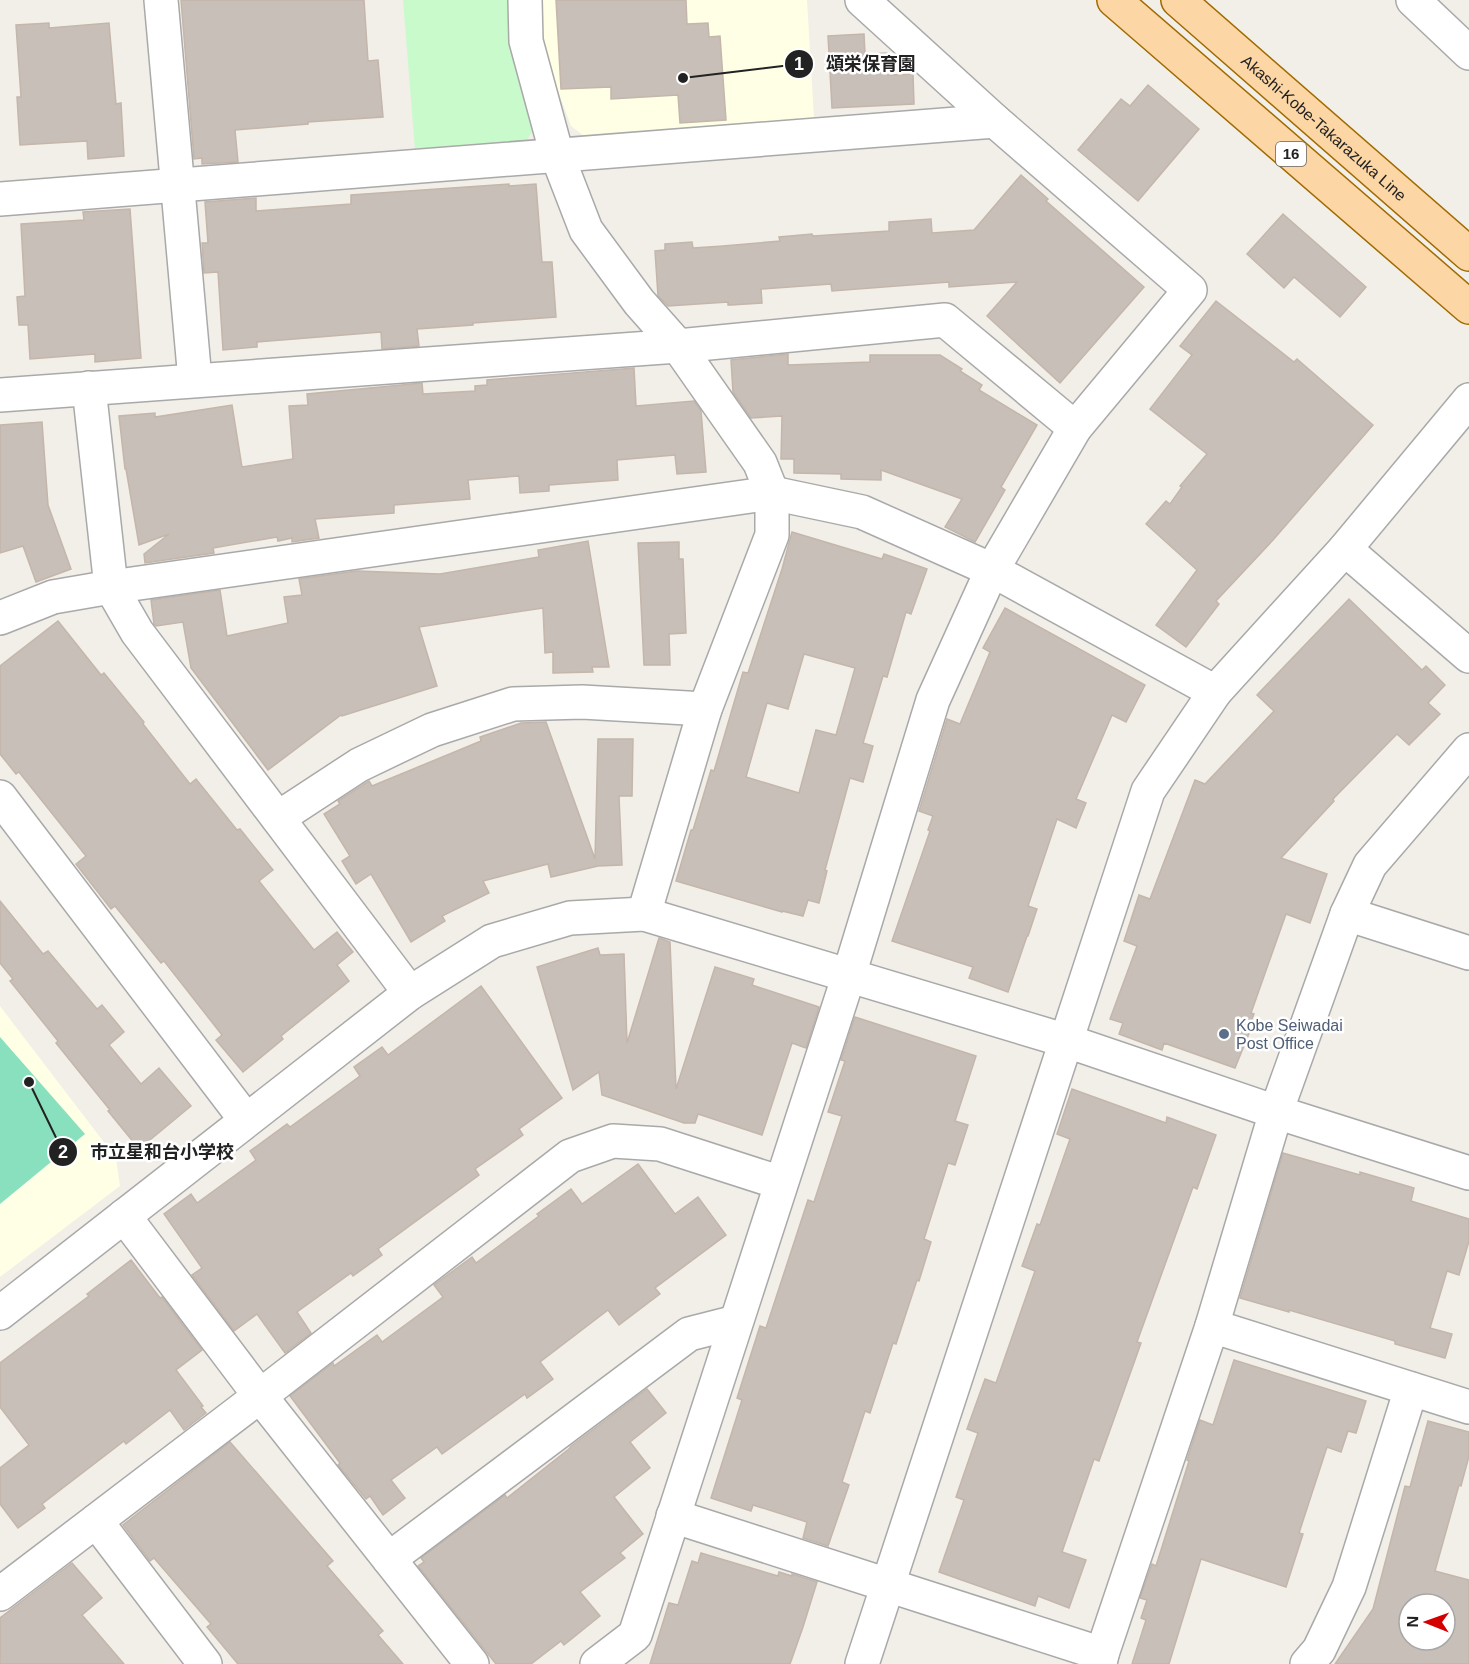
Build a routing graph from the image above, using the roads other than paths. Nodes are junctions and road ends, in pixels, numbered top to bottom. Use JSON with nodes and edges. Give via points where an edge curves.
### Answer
{"nodes":[{"id":1,"x":161,"y":0,"type":"edge"},
{"id":2,"x":525,"y":0,"type":"edge"},
{"id":3,"x":862,"y":0,"type":"edge"},
{"id":4,"x":1114,"y":0,"type":"edge"},
{"id":5,"x":1178,"y":0,"type":"edge"},
{"id":6,"x":1413,"y":0,"type":"edge"},
{"id":7,"x":1469,"y":53,"type":"edge"},
{"id":8,"x":995,"y":121,"type":"junction"},
{"id":9,"x":557,"y":155,"type":"junction"},
{"id":10,"x":178,"y":185,"type":"junction"},
{"id":11,"x":0,"y":199,"type":"edge"},
{"id":12,"x":1469,"y":254,"type":"edge"},
{"id":13,"x":1469,"y":307,"type":"edge"},
{"id":14,"x":678,"y":346,"type":"junction"},
{"id":15,"x":195,"y":380,"type":"junction"},
{"id":16,"x":89,"y":388,"type":"junction"},
{"id":17,"x":0,"y":395,"type":"edge"},
{"id":18,"x":1461,"y":410,"type":"edge"},
{"id":19,"x":1075,"y":428,"type":"junction"},
{"id":20,"x":772,"y":493,"type":"junction"},
{"id":21,"x":1346,"y":549,"type":"junction"},
{"id":22,"x":992,"y":570,"type":"junction"},
{"id":23,"x":111,"y":587,"type":"junction"},
{"id":24,"x":0,"y":618,"type":"edge"},
{"id":25,"x":1469,"y":656,"type":"edge"},
{"id":26,"x":1215,"y":692,"type":"junction"},
{"id":27,"x":705,"y":709,"type":"junction"},
{"id":28,"x":1469,"y":750,"type":"edge"},
{"id":29,"x":0,"y":797,"type":"edge"},
{"id":30,"x":278,"y":818,"type":"junction"},
{"id":31,"x":644,"y":914,"type":"junction"},
{"id":32,"x":1347,"y":914,"type":"junction"},
{"id":33,"x":1469,"y":953,"type":"edge"},
{"id":34,"x":849,"y":975,"type":"junction"},
{"id":35,"x":410,"y":993,"type":"junction"},
{"id":36,"x":1066,"y":1041,"type":"junction"},
{"id":37,"x":1276,"y":1112,"type":"junction"},
{"id":38,"x":246,"y":1120,"type":"junction"},
{"id":39,"x":1469,"y":1173,"type":"edge"},
{"id":40,"x":781,"y":1183,"type":"junction"},
{"id":41,"x":124,"y":1216,"type":"junction"},
{"id":42,"x":0,"y":1313,"type":"edge"},
{"id":43,"x":736,"y":1322,"type":"junction"},
{"id":44,"x":1212,"y":1326,"type":"junction"},
{"id":45,"x":1411,"y":1389,"type":"junction"},
{"id":46,"x":260,"y":1396,"type":"junction"},
{"id":47,"x":1469,"y":1407,"type":"edge"},
{"id":48,"x":673,"y":1516,"type":"junction"},
{"id":49,"x":96,"y":1521,"type":"junction"},
{"id":50,"x":389,"y":1559,"type":"junction"},
{"id":51,"x":888,"y":1585,"type":"junction"},
{"id":52,"x":0,"y":1594,"type":"edge"},
{"id":53,"x":1101,"y":1659,"type":"edge"},
{"id":54,"x":205,"y":1664,"type":"edge"},
{"id":55,"x":472,"y":1664,"type":"edge"},
{"id":56,"x":597,"y":1664,"type":"edge"},
{"id":57,"x":862,"y":1664,"type":"edge"},
{"id":58,"x":1307,"y":1664,"type":"edge"}],
"edges":[{"from":1,"to":10,"type":"street"},
{"from":2,"to":9,"type":"street","via":[[526,41]]},
{"from":3,"to":8,"type":"street"},
{"from":4,"to":13,"type":"main road","number":"16"},
{"from":5,"to":12,"type":"main road","name":"Akashi-Kobe-Takarazuka Line","number":"16"},
{"from":6,"to":7,"type":"street"},
{"from":8,"to":9,"type":"street"},
{"from":8,"to":19,"type":"street","via":[[1190,290]]},
{"from":9,"to":10,"type":"street"},
{"from":9,"to":14,"type":"street","via":[[586,231]]},
{"from":10,"to":11,"type":"street"},
{"from":10,"to":15,"type":"street"},
{"from":14,"to":15,"type":"street"},
{"from":14,"to":19,"type":"street","via":[[945,320]]},
{"from":14,"to":20,"type":"street","via":[[760,463]]},
{"from":15,"to":16,"type":"street"},
{"from":16,"to":17,"type":"street"},
{"from":16,"to":23,"type":"street"},
{"from":18,"to":21,"type":"street"},
{"from":19,"to":22,"type":"street"},
{"from":20,"to":22,"type":"street","via":[[862,512]]},
{"from":20,"to":23,"type":"street"},
{"from":20,"to":27,"type":"street","via":[[772,535]]},
{"from":21,"to":25,"type":"street"},
{"from":21,"to":26,"type":"street"},
{"from":22,"to":26,"type":"street"},
{"from":22,"to":34,"type":"street","via":[[933,700]]},
{"from":23,"to":24,"type":"street","via":[[53,597]]},
{"from":23,"to":30,"type":"street","via":[[137,632]]},
{"from":26,"to":36,"type":"street","via":[[1148,791]]},
{"from":27,"to":30,"type":"street","via":[[582,702],[513,704],[432,730],[359,765]]},
{"from":27,"to":31,"type":"street"},
{"from":28,"to":32,"type":"street","via":[[1370,864]]},
{"from":29,"to":38,"type":"street"},
{"from":30,"to":35,"type":"street"},
{"from":31,"to":34,"type":"street"},
{"from":31,"to":35,"type":"street","via":[[570,918],[492,941]]},
{"from":32,"to":33,"type":"street"},
{"from":32,"to":37,"type":"street"},
{"from":34,"to":36,"type":"street"},
{"from":34,"to":40,"type":"street"},
{"from":35,"to":38,"type":"street"},
{"from":36,"to":37,"type":"street"},
{"from":36,"to":51,"type":"street"},
{"from":37,"to":39,"type":"street"},
{"from":37,"to":44,"type":"street"},
{"from":38,"to":41,"type":"street"},
{"from":40,"to":43,"type":"street"},
{"from":40,"to":46,"type":"street","via":[[660,1144],[613,1140],[570,1156]]},
{"from":41,"to":42,"type":"street"},
{"from":41,"to":46,"type":"street"},
{"from":43,"to":48,"type":"street"},
{"from":43,"to":50,"type":"street","via":[[689,1334]]},
{"from":44,"to":45,"type":"street"},
{"from":44,"to":53,"type":"street"},
{"from":45,"to":47,"type":"street"},
{"from":45,"to":58,"type":"street","via":[[1349,1587],[1319,1650]]},
{"from":46,"to":49,"type":"street"},
{"from":46,"to":50,"type":"street"},
{"from":48,"to":51,"type":"street"},
{"from":48,"to":56,"type":"street","via":[[635,1635]]},
{"from":49,"to":52,"type":"street"},
{"from":49,"to":54,"type":"street"},
{"from":50,"to":55,"type":"street"},
{"from":51,"to":53,"type":"street"},
{"from":51,"to":57,"type":"street"}]}
